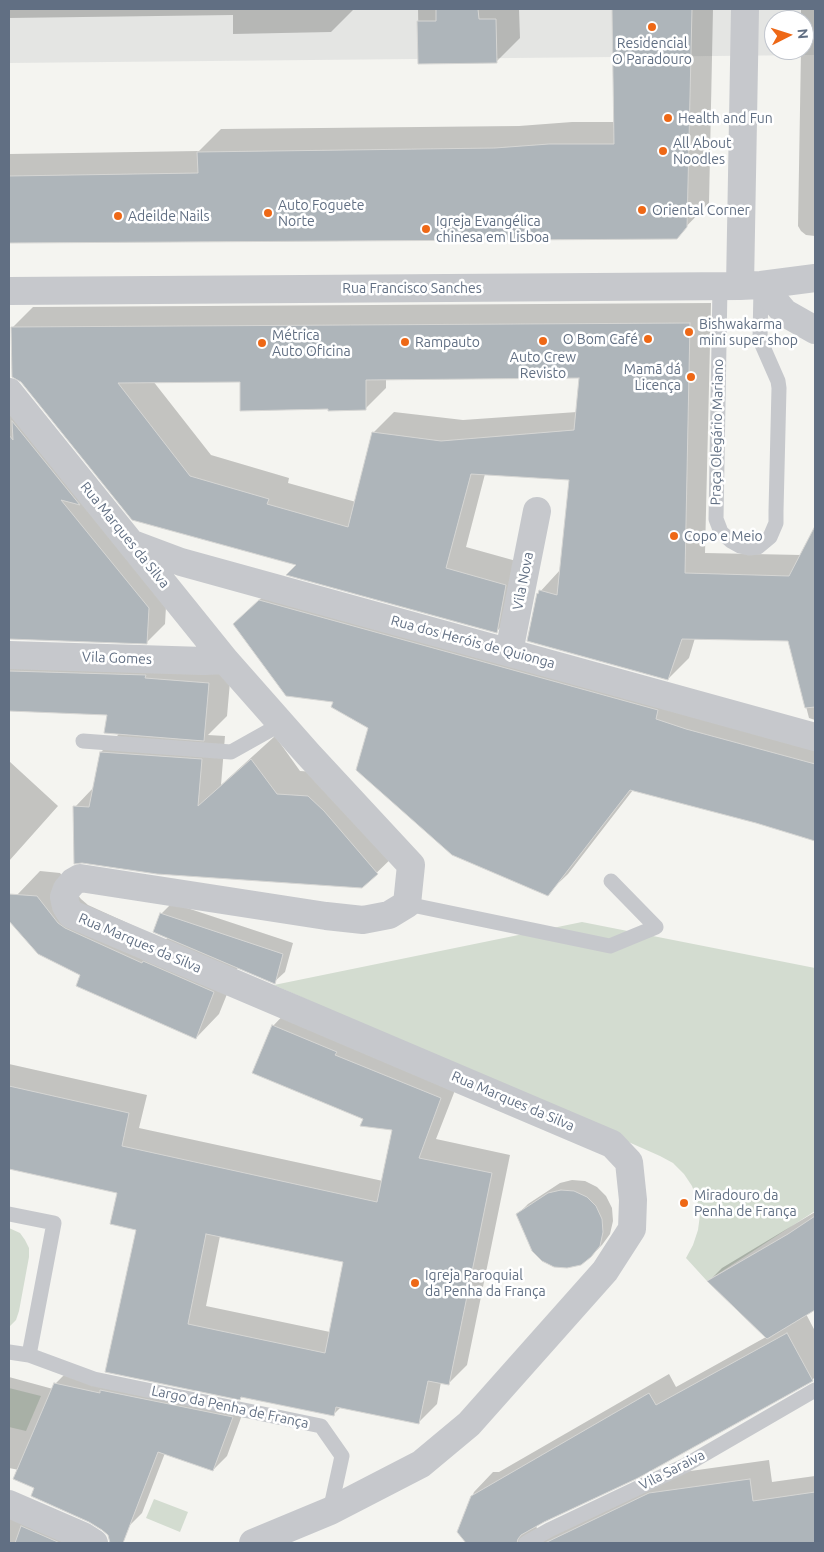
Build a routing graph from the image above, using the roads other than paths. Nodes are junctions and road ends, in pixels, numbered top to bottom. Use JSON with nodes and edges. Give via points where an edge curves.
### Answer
{"nodes":[{"id":1,"x":746,"y":9,"type":"edge"},
{"id":2,"x":815,"y":278,"type":"edge"},
{"id":3,"x":740,"y":286,"type":"junction"},
{"id":4,"x":9,"y":290,"type":"edge"},
{"id":5,"x":815,"y":330,"type":"edge"},
{"id":6,"x":9,"y":392,"type":"edge"},
{"id":7,"x":537,"y":510,"type":"dead end"},
{"id":8,"x":133,"y":544,"type":"junction"},
{"id":9,"x":509,"y":652,"type":"junction"},
{"id":10,"x":9,"y":655,"type":"edge"},
{"id":11,"x":225,"y":660,"type":"junction"},
{"id":12,"x":281,"y":724,"type":"junction"},
{"id":13,"x":815,"y":737,"type":"edge"},
{"id":14,"x":83,"y":741,"type":"dead end"},
{"id":15,"x":611,"y":881,"type":"dead end"},
{"id":16,"x":407,"y":904,"type":"junction"},
{"id":17,"x":9,"y":1214,"type":"edge"},
{"id":18,"x":9,"y":1352,"type":"edge"},
{"id":19,"x":28,"y":1355,"type":"junction"},
{"id":20,"x":815,"y":1390,"type":"edge"},
{"id":21,"x":9,"y":1504,"type":"edge"},
{"id":22,"x":330,"y":1511,"type":"junction"},
{"id":23,"x":94,"y":1543,"type":"edge"},
{"id":24,"x":253,"y":1543,"type":"edge"},
{"id":25,"x":526,"y":1543,"type":"edge"}],
"edges":[{"from":1,"to":3,"type":"street"},
{"from":2,"to":3,"type":"street","name":"Rua Francisco Sanches"},
{"from":3,"to":3,"type":"lane","name":"Praça Olegário Mariano","via":[[716,519],[721,532],[731,542],[749,548],[758,547],[770,537],[776,523],[779,388]]},
{"from":3,"to":4,"type":"street","name":"Rua Francisco Sanches"},
{"from":3,"to":5,"type":"street"},
{"from":6,"to":8,"type":"street","name":"Rua Marques da Silva"},
{"from":7,"to":9,"type":"street","name":"Vila Nova"},
{"from":8,"to":9,"type":"street","name":"Rua dos Heróis de Quionga","via":[[181,562]]},
{"from":8,"to":11,"type":"street","name":"Rua Marques da Silva"},
{"from":9,"to":13,"type":"street","name":"Rua dos Heróis de Quionga"},
{"from":10,"to":11,"type":"street","name":"Vila Gomes"},
{"from":11,"to":12,"type":"street","name":"Rua Marques da Silva"},
{"from":12,"to":14,"type":"lane","via":[[231,752]]},
{"from":12,"to":16,"type":"street","name":"Rua Marques da Silva","via":[[411,865]]},
{"from":15,"to":16,"type":"lane","via":[[656,927],[610,946]]},
{"from":16,"to":22,"type":"street","name":"Rua Marques da Silva","via":[[389,915],[363,920],[80,878],[66,889],[64,898],[71,914],[612,1144],[629,1162],[632,1229],[605,1271],[469,1424],[420,1464]]},
{"from":17,"to":19,"type":"lane","via":[[54,1224]]},
{"from":18,"to":19,"type":"lane","name":"Largo da Penha de França"},
{"from":19,"to":22,"type":"lane","name":"Largo da Penha de França","via":[[94,1379],[321,1426],[342,1456]]},
{"from":20,"to":25,"type":"lane","name":"Vila Saraiva","via":[[684,1466]]},
{"from":21,"to":23,"type":"street"},
{"from":22,"to":24,"type":"street"}]}
